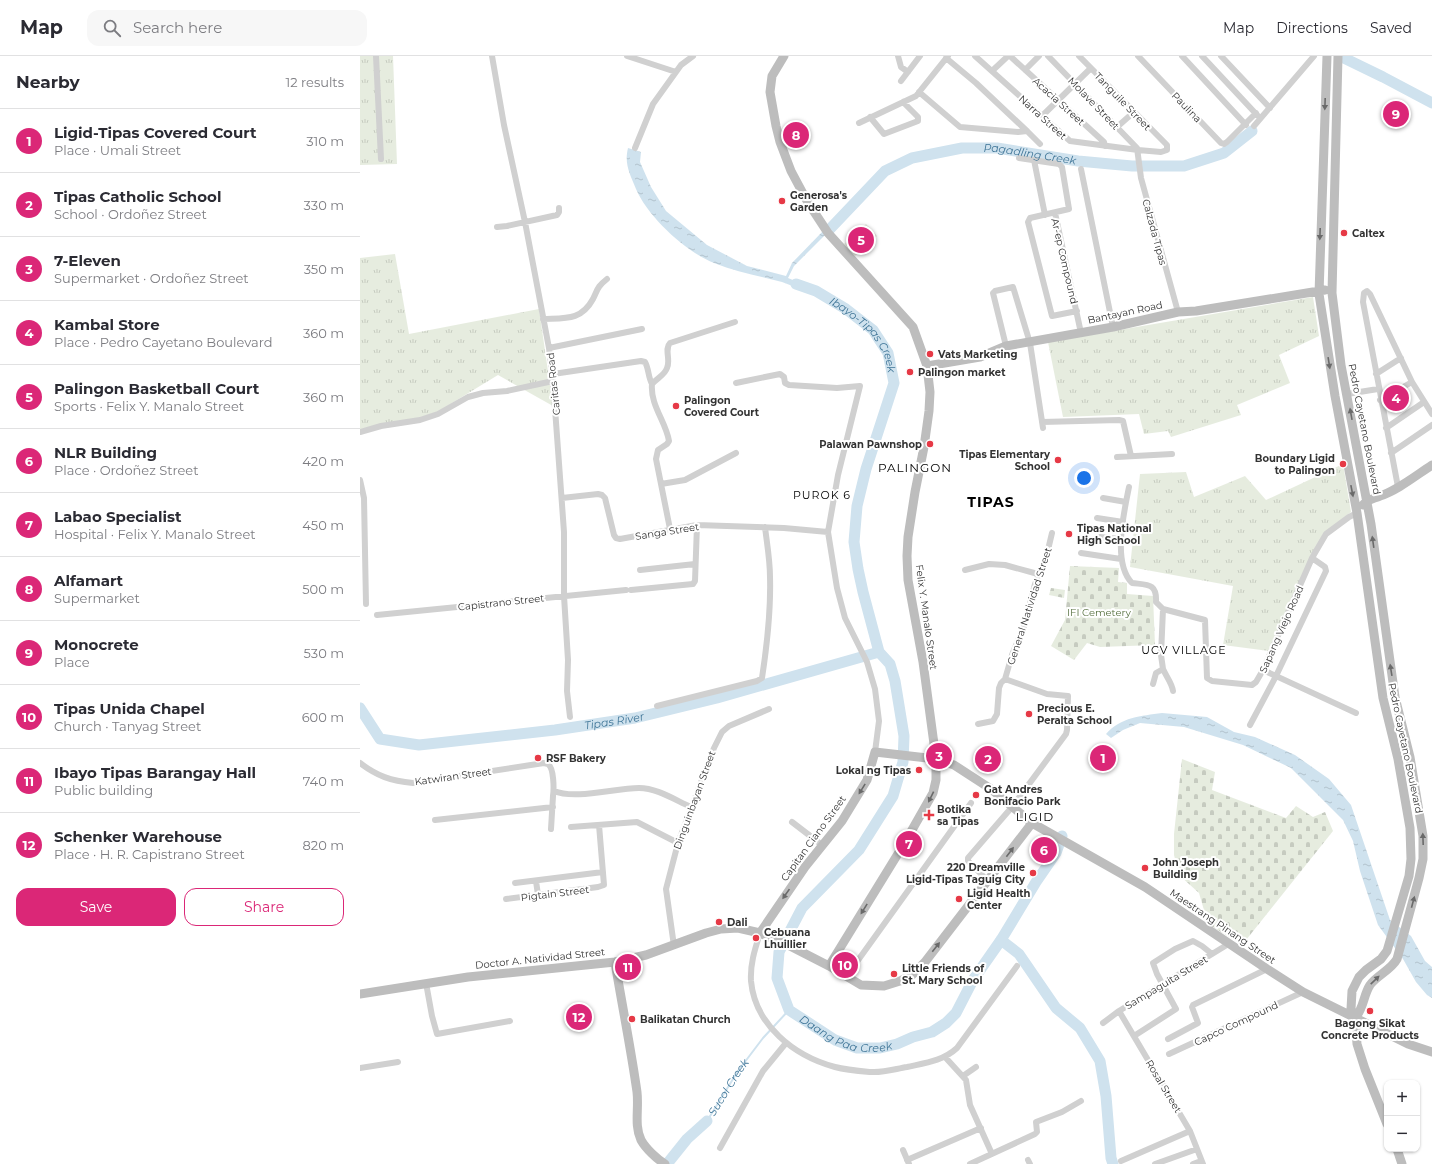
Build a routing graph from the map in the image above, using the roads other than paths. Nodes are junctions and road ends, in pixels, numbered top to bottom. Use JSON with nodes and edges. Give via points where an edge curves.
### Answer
{"nodes":[{"id":1,"x":376,"y":56,"type":"edge"},
{"id":2,"x":492,"y":56,"type":"edge"},
{"id":3,"x":627,"y":56,"type":"edge"},
{"id":4,"x":693,"y":56,"type":"edge"},
{"id":5,"x":898,"y":56,"type":"edge"},
{"id":6,"x":920,"y":56,"type":"edge"},
{"id":7,"x":975,"y":56,"type":"edge"},
{"id":8,"x":1009,"y":56,"type":"edge"},
{"id":9,"x":1040,"y":56,"type":"edge"},
{"id":10,"x":1048,"y":56,"type":"edge"},
{"id":11,"x":1079,"y":56,"type":"edge"},
{"id":12,"x":1138,"y":56,"type":"edge"},
{"id":13,"x":1182,"y":56,"type":"edge"},
{"id":14,"x":1202,"y":56,"type":"edge"},
{"id":15,"x":1220,"y":56,"type":"edge"},
{"id":16,"x":1314,"y":56,"type":"edge"},
{"id":17,"x":1327,"y":56,"type":"edge"},
{"id":18,"x":1338,"y":56,"type":"edge"},
{"id":19,"x":782,"y":57,"type":"edge"},
{"id":20,"x":947,"y":57,"type":"edge"},
{"id":21,"x":1091,"y":68,"type":"junction"},
{"id":22,"x":1025,"y":70,"type":"junction"},
{"id":23,"x":992,"y":71,"type":"junction"},
{"id":24,"x":676,"y":72,"type":"junction"},
{"id":25,"x":908,"y":72,"type":"junction"},
{"id":26,"x":901,"y":81,"type":"dead end"},
{"id":27,"x":1074,"y":83,"type":"junction"},
{"id":28,"x":919,"y":92,"type":"junction"},
{"id":29,"x":1058,"y":100,"type":"junction"},
{"id":30,"x":903,"y":102,"type":"junction"},
{"id":31,"x":1270,"y":108,"type":"junction"},
{"id":32,"x":1134,"y":112,"type":"junction"},
{"id":33,"x":1042,"y":116,"type":"junction"},
{"id":34,"x":1258,"y":116,"type":"junction"},
{"id":35,"x":870,"y":117,"type":"junction"},
{"id":36,"x":859,"y":123,"type":"dead end"},
{"id":37,"x":1246,"y":125,"type":"junction"},
{"id":38,"x":1254,"y":126,"type":"dead end"},
{"id":39,"x":1117,"y":127,"type":"junction"},
{"id":40,"x":1028,"y":131,"type":"junction"},
{"id":41,"x":1040,"y":144,"type":"dead end"},
{"id":42,"x":1166,"y":145,"type":"joint"},
{"id":43,"x":1105,"y":146,"type":"junction"},
{"id":44,"x":635,"y":148,"type":"dead end"},
{"id":45,"x":1138,"y":150,"type":"junction"},
{"id":46,"x":1019,"y":158,"type":"dead end"},
{"id":47,"x":382,"y":159,"type":"dead end"},
{"id":48,"x":1034,"y":160,"type":"junction"},
{"id":49,"x":1081,"y":169,"type":"dead end"},
{"id":50,"x":559,"y":208,"type":"dead end"},
{"id":51,"x":1054,"y":213,"type":"junction"},
{"id":52,"x":1045,"y":215,"type":"junction"},
{"id":53,"x":525,"y":222,"type":"junction"},
{"id":54,"x":497,"y":227,"type":"dead end"},
{"id":55,"x":607,"y":279,"type":"dead end"},
{"id":56,"x":1331,"y":289,"type":"junction"},
{"id":57,"x":1319,"y":291,"type":"junction"},
{"id":58,"x":1077,"y":311,"type":"junction"},
{"id":59,"x":1178,"y":312,"type":"junction"},
{"id":60,"x":544,"y":319,"type":"junction"},
{"id":61,"x":735,"y":322,"type":"dead end"},
{"id":62,"x":1113,"y":327,"type":"junction"},
{"id":63,"x":642,"y":329,"type":"dead end"},
{"id":64,"x":1081,"y":333,"type":"junction"},
{"id":65,"x":1030,"y":343,"type":"junction"},
{"id":66,"x":1006,"y":346,"type":"junction"},
{"id":67,"x":549,"y":348,"type":"junction"},
{"id":68,"x":1401,"y":358,"type":"junction"},
{"id":69,"x":926,"y":366,"type":"junction"},
{"id":70,"x":1376,"y":374,"type":"junction"},
{"id":71,"x":553,"y":377,"type":"junction"},
{"id":72,"x":1412,"y":382,"type":"junction"},
{"id":73,"x":736,"y":383,"type":"dead end"},
{"id":74,"x":652,"y":384,"type":"junction"},
{"id":75,"x":1378,"y":389,"type":"junction"},
{"id":76,"x":1347,"y":394,"type":"junction"},
{"id":77,"x":1380,"y":400,"type":"junction"},
{"id":78,"x":1424,"y":402,"type":"junction"},
{"id":79,"x":1432,"y":414,"type":"edge"},
{"id":80,"x":1432,"y":425,"type":"edge"},
{"id":81,"x":1386,"y":428,"type":"junction"},
{"id":82,"x":360,"y":432,"type":"edge"},
{"id":83,"x":736,"y":453,"type":"dead end"},
{"id":84,"x":1391,"y":453,"type":"junction"},
{"id":85,"x":1172,"y":454,"type":"dead end"},
{"id":86,"x":1132,"y":456,"type":"junction"},
{"id":87,"x":1117,"y":457,"type":"dead end"},
{"id":88,"x":1432,"y":465,"type":"edge"},
{"id":89,"x":360,"y":480,"type":"edge"},
{"id":90,"x":661,"y":484,"type":"junction"},
{"id":91,"x":1128,"y":487,"type":"dead end"},
{"id":92,"x":1398,"y":487,"type":"junction"},
{"id":93,"x":562,"y":498,"type":"junction"},
{"id":94,"x":1103,"y":498,"type":"dead end"},
{"id":95,"x":1367,"y":500,"type":"junction"},
{"id":96,"x":1126,"y":502,"type":"junction"},
{"id":97,"x":1356,"y":512,"type":"junction"},
{"id":98,"x":1097,"y":518,"type":"dead end"},
{"id":99,"x":1123,"y":522,"type":"junction"},
{"id":100,"x":697,"y":525,"type":"junction"},
{"id":101,"x":765,"y":527,"type":"junction"},
{"id":102,"x":670,"y":529,"type":"junction"},
{"id":103,"x":828,"y":532,"type":"junction"},
{"id":104,"x":1052,"y":532,"type":"dead end"},
{"id":105,"x":1100,"y":537,"type":"dead end"},
{"id":106,"x":1121,"y":539,"type":"junction"},
{"id":107,"x":1081,"y":552,"type":"dead end"},
{"id":108,"x":1312,"y":558,"type":"junction"},
{"id":109,"x":1121,"y":559,"type":"junction"},
{"id":110,"x":695,"y":564,"type":"junction"},
{"id":111,"x":640,"y":570,"type":"dead end"},
{"id":112,"x":965,"y":570,"type":"dead end"},
{"id":113,"x":1038,"y":574,"type":"junction"},
{"id":114,"x":564,"y":596,"type":"junction"},
{"id":115,"x":366,"y":604,"type":"dead end"},
{"id":116,"x":1163,"y":609,"type":"junction"},
{"id":117,"x":377,"y":615,"type":"dead end"},
{"id":118,"x":1163,"y":669,"type":"junction"},
{"id":119,"x":1263,"y":670,"type":"junction"},
{"id":120,"x":1276,"y":676,"type":"junction"},
{"id":121,"x":1005,"y":679,"type":"junction"},
{"id":122,"x":1153,"y":684,"type":"dead end"},
{"id":123,"x":1173,"y":691,"type":"dead end"},
{"id":124,"x":657,"y":706,"type":"dead end"},
{"id":125,"x":769,"y":709,"type":"dead end"},
{"id":126,"x":1356,"y":713,"type":"dead end"},
{"id":127,"x":570,"y":717,"type":"dead end"},
{"id":128,"x":978,"y":724,"type":"dead end"},
{"id":129,"x":1250,"y":725,"type":"dead end"},
{"id":130,"x":875,"y":752,"type":"junction"},
{"id":131,"x":936,"y":759,"type":"junction"},
{"id":132,"x":360,"y":762,"type":"edge"},
{"id":133,"x":554,"y":791,"type":"junction"},
{"id":134,"x":972,"y":803,"type":"dead end"},
{"id":135,"x":553,"y":807,"type":"junction"},
{"id":136,"x":691,"y":807,"type":"junction"},
{"id":137,"x":1012,"y":807,"type":"junction"},
{"id":138,"x":435,"y":820,"type":"dead end"},
{"id":139,"x":792,"y":822,"type":"dead end"},
{"id":140,"x":1032,"y":823,"type":"junction"},
{"id":141,"x":599,"y":825,"type":"junction"},
{"id":142,"x":571,"y":827,"type":"dead end"},
{"id":143,"x":551,"y":829,"type":"dead end"},
{"id":144,"x":678,"y":842,"type":"junction"},
{"id":145,"x":822,"y":845,"type":"junction"},
{"id":146,"x":603,"y":872,"type":"junction"},
{"id":147,"x":536,"y":881,"type":"junction"},
{"id":148,"x":988,"y":881,"type":"junction"},
{"id":149,"x":515,"y":883,"type":"dead end"},
{"id":150,"x":538,"y":895,"type":"junction"},
{"id":151,"x":506,"y":899,"type":"dead end"},
{"id":152,"x":760,"y":933,"type":"junction"},
{"id":153,"x":1230,"y":943,"type":"junction"},
{"id":154,"x":674,"y":946,"type":"junction"},
{"id":155,"x":1212,"y":954,"type":"junction"},
{"id":156,"x":615,"y":962,"type":"junction"},
{"id":157,"x":829,"y":966,"type":"junction"},
{"id":158,"x":1017,"y":966,"type":"dead end"},
{"id":159,"x":1267,"y":970,"type":"junction"},
{"id":160,"x":846,"y":977,"type":"junction"},
{"id":161,"x":426,"y":983,"type":"junction"},
{"id":162,"x":1162,"y":984,"type":"junction"},
{"id":163,"x":1303,"y":992,"type":"junction"},
{"id":164,"x":360,"y":994,"type":"edge"},
{"id":165,"x":1119,"y":1011,"type":"junction"},
{"id":166,"x":1355,"y":1018,"type":"junction"},
{"id":167,"x":510,"y":1020,"type":"dead end"},
{"id":168,"x":1103,"y":1023,"type":"dead end"},
{"id":169,"x":1134,"y":1036,"type":"junction"},
{"id":170,"x":1168,"y":1039,"type":"dead end"},
{"id":171,"x":786,"y":1043,"type":"junction"},
{"id":172,"x":1432,"y":1052,"type":"edge"},
{"id":173,"x":1170,"y":1054,"type":"dead end"},
{"id":174,"x":945,"y":1057,"type":"junction"},
{"id":175,"x":398,"y":1062,"type":"dead end"},
{"id":176,"x":976,"y":1066,"type":"dead end"},
{"id":177,"x":360,"y":1068,"type":"edge"},
{"id":178,"x":963,"y":1076,"type":"junction"},
{"id":179,"x":1081,"y":1102,"type":"dead end"},
{"id":180,"x":1384,"y":1116,"type":"edge"},
{"id":181,"x":981,"y":1128,"type":"junction"},
{"id":182,"x":1190,"y":1131,"type":"junction"},
{"id":183,"x":720,"y":1148,"type":"dead end"},
{"id":184,"x":1197,"y":1149,"type":"junction"},
{"id":185,"x":903,"y":1150,"type":"dead end"},
{"id":186,"x":1398,"y":1152,"type":"edge"},
{"id":187,"x":992,"y":1154,"type":"junction"},
{"id":188,"x":1131,"y":1157,"type":"junction"},
{"id":189,"x":1121,"y":1161,"type":"dead end"},
{"id":190,"x":908,"y":1162,"type":"edge"},
{"id":191,"x":1202,"y":1162,"type":"edge"},
{"id":192,"x":664,"y":1163,"type":"edge"},
{"id":193,"x":970,"y":1164,"type":"edge"},
{"id":194,"x":1133,"y":1164,"type":"edge"},
{"id":195,"x":1155,"y":1164,"type":"edge"},
{"id":196,"x":1193,"y":1164,"type":"edge"},
{"id":197,"x":1402,"y":1164,"type":"edge"}],
"edges":[{"from":1,"to":47,"type":"street"},
{"from":2,"to":53,"type":"street","name":"Caritas Road"},
{"from":3,"to":24,"type":"street"},
{"from":4,"to":24,"type":"street"},
{"from":5,"to":25,"type":"street","via":[[901,67]]},
{"from":6,"to":25,"type":"street"},
{"from":7,"to":23,"type":"street","name":"Narra Street"},
{"from":8,"to":22,"type":"street","name":"Acacia Street"},
{"from":8,"to":23,"type":"street"},
{"from":9,"to":22,"type":"street"},
{"from":10,"to":27,"type":"street","name":"Molave Street"},
{"from":11,"to":21,"type":"street","name":"Tanguile Street"},
{"from":12,"to":37,"type":"street","name":"Paulina","via":[[1221,143],[1227,142]]},
{"from":13,"to":37,"type":"street"},
{"from":14,"to":34,"type":"street"},
{"from":15,"to":31,"type":"street"},
{"from":16,"to":31,"type":"street"},
{"from":17,"to":57,"type":"main road","name":"Pedro Cayetano Boulevard","one_way":true},
{"from":18,"to":56,"type":"main road","name":"Pedro Cayetano Boulevard"},
{"from":19,"to":69,"type":"main road","name":"Felix Y. Manalo Street","via":[[772,76],[770,92],[778,137],[791,171],[825,228],[909,322]]},
{"from":20,"to":28,"type":"street"},
{"from":20,"to":40,"type":"street"},
{"from":21,"to":27,"type":"street"},
{"from":21,"to":32,"type":"street","name":"Tanguile Street"},
{"from":22,"to":29,"type":"street","name":"Acacia Street"},
{"from":23,"to":33,"type":"street","name":"Narra Street"},
{"from":24,"to":44,"type":"street","via":[[653,104]]},
{"from":25,"to":26,"type":"street"},
{"from":27,"to":29,"type":"street"},
{"from":27,"to":39,"type":"street","name":"Molave Street"},
{"from":28,"to":30,"type":"street"},
{"from":28,"to":40,"type":"street","via":[[960,127]]},
{"from":29,"to":33,"type":"street"},
{"from":29,"to":43,"type":"street","name":"Acacia Street","via":[[1104,142]]},
{"from":30,"to":35,"type":"street"},
{"from":30,"to":35,"type":"street","via":[[918,117],[918,121],[884,134]]},
{"from":31,"to":34,"type":"street"},
{"from":32,"to":39,"type":"street"},
{"from":32,"to":42,"type":"street","name":"Tanguile Street"},
{"from":33,"to":43,"type":"street","name":"Narra Street","via":[[1070,141]]},
{"from":34,"to":37,"type":"street"},
{"from":34,"to":38,"type":"street"},
{"from":35,"to":36,"type":"street"},
{"from":39,"to":45,"type":"street","name":"Molave Street"},
{"from":40,"to":41,"type":"street"},
{"from":42,"to":45,"type":"street","name":"Narra Street","via":[[1167,150],[1161,152]]},
{"from":43,"to":45,"type":"street","name":"Narra Street"},
{"from":45,"to":59,"type":"street","name":"Calzada Tipas","via":[[1152,221]]},
{"from":46,"to":48,"type":"street"},
{"from":48,"to":51,"type":"street","via":[[1059,164],[1062,167],[1069,208]]},
{"from":48,"to":52,"type":"street"},
{"from":49,"to":62,"type":"street"},
{"from":50,"to":53,"type":"street","via":[[557,215]]},
{"from":51,"to":52,"type":"street"},
{"from":51,"to":58,"type":"street","name":"Ar-ep Compound"},
{"from":52,"to":58,"type":"street","via":[[1030,218],[1028,222],[1051,314],[1054,317]]},
{"from":53,"to":54,"type":"street"},
{"from":53,"to":60,"type":"street","name":"Caritas Road"},
{"from":55,"to":60,"type":"street","via":[[599,285],[590,306],[576,316]]},
{"from":56,"to":57,"type":"main road","name":"Bantayan Road"},
{"from":56,"to":76,"type":"main road","name":"Pedro Cayetano Boulevard"},
{"from":57,"to":59,"type":"main road","name":"Bantayan Road"},
{"from":57,"to":97,"type":"main road","name":"Pedro Cayetano Boulevard","one_way":true,"via":[[1334,396]]},
{"from":58,"to":64,"type":"street","name":"Ar-ep Compound"},
{"from":59,"to":62,"type":"main road","name":"Bantayan Road"},
{"from":60,"to":67,"type":"street","name":"Caritas Road"},
{"from":61,"to":74,"type":"street","via":[[670,343],[666,370]]},
{"from":62,"to":64,"type":"main road","name":"Bantayan Road"},
{"from":63,"to":67,"type":"street"},
{"from":64,"to":65,"type":"main road","name":"Bantayan Road"},
{"from":65,"to":66,"type":"main road","name":"Bantayan Road"},
{"from":65,"to":66,"type":"street","via":[[1015,290],[1010,287],[993,293]]},
{"from":65,"to":86,"type":"street","via":[[1042,425],[1123,421]]},
{"from":66,"to":69,"type":"main road","name":"Bantayan Road","via":[[980,357]]},
{"from":67,"to":71,"type":"street","name":"Caritas Road"},
{"from":68,"to":70,"type":"street"},
{"from":68,"to":70,"type":"street","via":[[1370,294],[1364,293],[1363,302]]},
{"from":68,"to":72,"type":"street"},
{"from":69,"to":131,"type":"main road","name":"Felix Y. Manalo Street","via":[[930,392],[929,411],[908,536],[907,556],[908,580]]},
{"from":70,"to":75,"type":"street"},
{"from":71,"to":74,"type":"street","via":[[641,361],[647,365]]},
{"from":71,"to":82,"type":"street","via":[[507,390],[468,397],[424,419]]},
{"from":71,"to":93,"type":"street","name":"Caritas Road"},
{"from":72,"to":77,"type":"street"},
{"from":72,"to":78,"type":"street"},
{"from":73,"to":103,"type":"street","via":[[780,374],[789,385],[837,388],[860,386],[838,475]]},
{"from":74,"to":90,"type":"street","via":[[653,400],[669,441],[657,453]]},
{"from":75,"to":76,"type":"street"},
{"from":75,"to":77,"type":"street"},
{"from":95,"to":76,"type":"main road","name":"Pedro Cayetano Boulevard","one_way":true},
{"from":77,"to":81,"type":"street"},
{"from":78,"to":79,"type":"street"},
{"from":78,"to":81,"type":"street"},
{"from":80,"to":84,"type":"street"},
{"from":81,"to":84,"type":"street"},
{"from":83,"to":90,"type":"street","via":[[685,480]]},
{"from":84,"to":92,"type":"street"},
{"from":85,"to":86,"type":"street"},
{"from":86,"to":87,"type":"street"},
{"from":88,"to":92,"type":"main road"},
{"from":89,"to":115,"type":"street","via":[[364,498]]},
{"from":90,"to":102,"type":"street"},
{"from":91,"to":96,"type":"street"},
{"from":92,"to":95,"type":"main road"},
{"from":93,"to":102,"type":"street","name":"Sanga Street","via":[[602,495],[616,538]]},
{"from":93,"to":114,"type":"street","name":"Caritas Road"},
{"from":94,"to":96,"type":"street"},
{"from":95,"to":97,"type":"main road"},
{"from":166,"to":95,"type":"main road","name":"Pedro Cayetano Boulevard","one_way":true,"via":[[1371,984],[1398,957],[1423,859],[1423,836],[1410,757],[1395,697]]},
{"from":96,"to":99,"type":"street"},
{"from":97,"to":108,"type":"street","name":"Sapang Viejo Road","via":[[1326,534]]},
{"from":97,"to":166,"type":"main road","name":"Pedro Cayetano Boulevard","via":[[1383,698],[1398,759],[1410,828],[1411,859],[1409,876],[1387,951],[1362,973],[1352,991],[1351,1009]]},
{"from":98,"to":99,"type":"street"},
{"from":99,"to":106,"type":"street"},
{"from":100,"to":101,"type":"street","name":"Sanga Street"},
{"from":100,"to":102,"type":"street","name":"Sanga Street"},
{"from":100,"to":110,"type":"street","name":"Capistrano Street"},
{"from":101,"to":103,"type":"street","name":"Sanga Street"},
{"from":101,"to":124,"type":"street","via":[[770,578],[769,622],[762,678]]},
{"from":103,"to":130,"type":"street","via":[[836,588],[845,618],[867,662],[876,689],[878,722]]},
{"from":104,"to":113,"type":"street","name":"General Natividad Street","via":[[1046,559]]},
{"from":105,"to":106,"type":"street"},
{"from":106,"to":109,"type":"street"},
{"from":107,"to":109,"type":"street"},
{"from":108,"to":119,"type":"street","name":"Sapang Viejo Road"},
{"from":108,"to":120,"type":"street","via":[[1325,567],[1326,571]]},
{"from":109,"to":116,"type":"street","via":[[1132,583],[1150,585],[1156,593],[1156,602]]},
{"from":110,"to":111,"type":"street"},
{"from":110,"to":114,"type":"street","name":"Capistrano Street","via":[[693,584]]},
{"from":112,"to":113,"type":"street","via":[[989,564],[1005,565]]},
{"from":113,"to":121,"type":"street","name":"General Natividad Street","via":[[1024,626]]},
{"from":114,"to":117,"type":"street","name":"Capistrano Street"},
{"from":114,"to":127,"type":"street","name":"Caritas Road"},
{"from":116,"to":118,"type":"street"},
{"from":116,"to":119,"type":"street","name":"Sapang Viejo Road","via":[[1205,620],[1208,680],[1252,686]]},
{"from":118,"to":122,"type":"street","via":[[1156,673]]},
{"from":118,"to":123,"type":"street"},
{"from":119,"to":120,"type":"street"},
{"from":120,"to":126,"type":"street"},
{"from":120,"to":129,"type":"street"},
{"from":121,"to":128,"type":"street","name":"General Natividad Street","via":[[999,688],[997,714],[992,721]]},
{"from":121,"to":137,"type":"street","via":[[1047,694],[1068,696],[1066,734]]},
{"from":125,"to":136,"type":"street","name":"Dinguinbayan Street","via":[[729,726],[722,732]]},
{"from":130,"to":131,"type":"main road","name":"Maestrang Pinang Street"},
{"from":130,"to":145,"type":"main road","name":"Capitan Ciano Street","one_way":true,"via":[[867,780],[842,821]]},
{"from":131,"to":137,"type":"main road","name":"Maestrang Pinang Street","via":[[954,765],[991,789]]},
{"from":131,"to":157,"type":"main road","name":"Felix Y. Manalo Street","one_way":true,"via":[[933,793]]},
{"from":132,"to":133,"type":"street","name":"Katwiran Street","via":[[387,778],[413,783],[544,763],[552,769]]},
{"from":133,"to":135,"type":"street"},
{"from":133,"to":136,"type":"street","via":[[567,795],[640,788],[658,792]]},
{"from":134,"to":160,"type":"street"},
{"from":135,"to":138,"type":"street"},
{"from":135,"to":143,"type":"street"},
{"from":136,"to":144,"type":"street","name":"Dinguinbayan Street"},
{"from":137,"to":140,"type":"main road","name":"Maestrang Pinang Street"},
{"from":137,"to":148,"type":"street","via":[[968,858]]},
{"from":139,"to":145,"type":"street"},
{"from":148,"to":140,"type":"main road","one_way":true},
{"from":140,"to":153,"type":"main road","name":"Maestrang Pinang Street","via":[[1145,887]]},
{"from":141,"to":142,"type":"street"},
{"from":141,"to":144,"type":"street","via":[[640,823]]},
{"from":141,"to":146,"type":"street","name":"Pigtain Street"},
{"from":144,"to":154,"type":"street","name":"Dinguinbayan Street","via":[[666,889]]},
{"from":145,"to":152,"type":"main road","name":"Capitan Ciano Street","one_way":true},
{"from":146,"to":147,"type":"street"},
{"from":146,"to":150,"type":"street","name":"Pigtain Street","via":[[604,883],[601,886]]},
{"from":147,"to":149,"type":"street"},
{"from":147,"to":150,"type":"street"},
{"from":160,"to":148,"type":"main road","name":"Doctor A. Natividad Street","one_way":true,"via":[[861,985],[884,986],[912,975]]},
{"from":150,"to":151,"type":"street","name":"Pigtain Street"},
{"from":152,"to":154,"type":"main road","name":"Doctor A. Natividad Street","via":[[738,928],[721,929]]},
{"from":152,"to":157,"type":"main road","name":"Doctor A. Natividad Street"},
{"from":152,"to":171,"type":"street","via":[[752,959],[751,981],[758,1008],[774,1032]]},
{"from":153,"to":155,"type":"street","name":"Sampaguita Street"},
{"from":153,"to":159,"type":"main road","name":"Maestrang Pinang Street"},
{"from":154,"to":156,"type":"main road","name":"Doctor A. Natividad Street"},
{"from":155,"to":162,"type":"street","name":"Sampaguita Street"},
{"from":155,"to":162,"type":"street","via":[[1193,941],[1175,949],[1153,963]]},
{"from":156,"to":161,"type":"main road","name":"Doctor A. Natividad Street"},
{"from":156,"to":192,"type":"main road","via":[[637,1094],[637,1124],[642,1142]]},
{"from":157,"to":160,"type":"main road","name":"Doctor A. Natividad Street"},
{"from":158,"to":174,"type":"street","via":[[957,1048]]},
{"from":159,"to":163,"type":"main road","name":"Maestrang Pinang Street"},
{"from":159,"to":170,"type":"street","via":[[1193,1005],[1198,1023]]},
{"from":161,"to":164,"type":"main road","name":"Doctor A. Natividad Street"},
{"from":161,"to":167,"type":"street","via":[[437,1034]]},
{"from":162,"to":165,"type":"street","name":"Sampaguita Street"},
{"from":162,"to":169,"type":"street","via":[[1176,1009]]},
{"from":163,"to":166,"type":"main road","name":"Maestrang Pinang Street"},
{"from":163,"to":173,"type":"street","name":"Capco Compound"},
{"from":165,"to":168,"type":"street","name":"Sampaguita Street"},
{"from":165,"to":169,"type":"street","name":"Rosal Street"},
{"from":166,"to":172,"type":"main road","name":"Maestrang Pinang Street","via":[[1408,1044]]},
{"from":166,"to":180,"type":"main road","via":[[1357,1044]]},
{"from":169,"to":182,"type":"street","name":"Rosal Street"},
{"from":171,"to":174,"type":"street","via":[[813,1060],[835,1068],[872,1072],[887,1071]]},
{"from":171,"to":183,"type":"street","via":[[763,1071]]},
{"from":174,"to":178,"type":"street"},
{"from":175,"to":177,"type":"street"},
{"from":176,"to":178,"type":"street"},
{"from":178,"to":181,"type":"street","via":[[970,1105]]},
{"from":179,"to":187,"type":"street","via":[[1036,1122],[1036,1134]]},
{"from":181,"to":187,"type":"street"},
{"from":181,"to":190,"type":"street"},
{"from":182,"to":184,"type":"street","name":"Rosal Street"},
{"from":182,"to":188,"type":"street"},
{"from":184,"to":191,"type":"street","name":"Rosal Street"},
{"from":184,"to":195,"type":"street"},
{"from":185,"to":190,"type":"street"},
{"from":186,"to":197,"type":"main road"},
{"from":187,"to":193,"type":"street"},
{"from":188,"to":189,"type":"street"},
{"from":188,"to":194,"type":"street"},
{"from":191,"to":196,"type":"street"}]}
